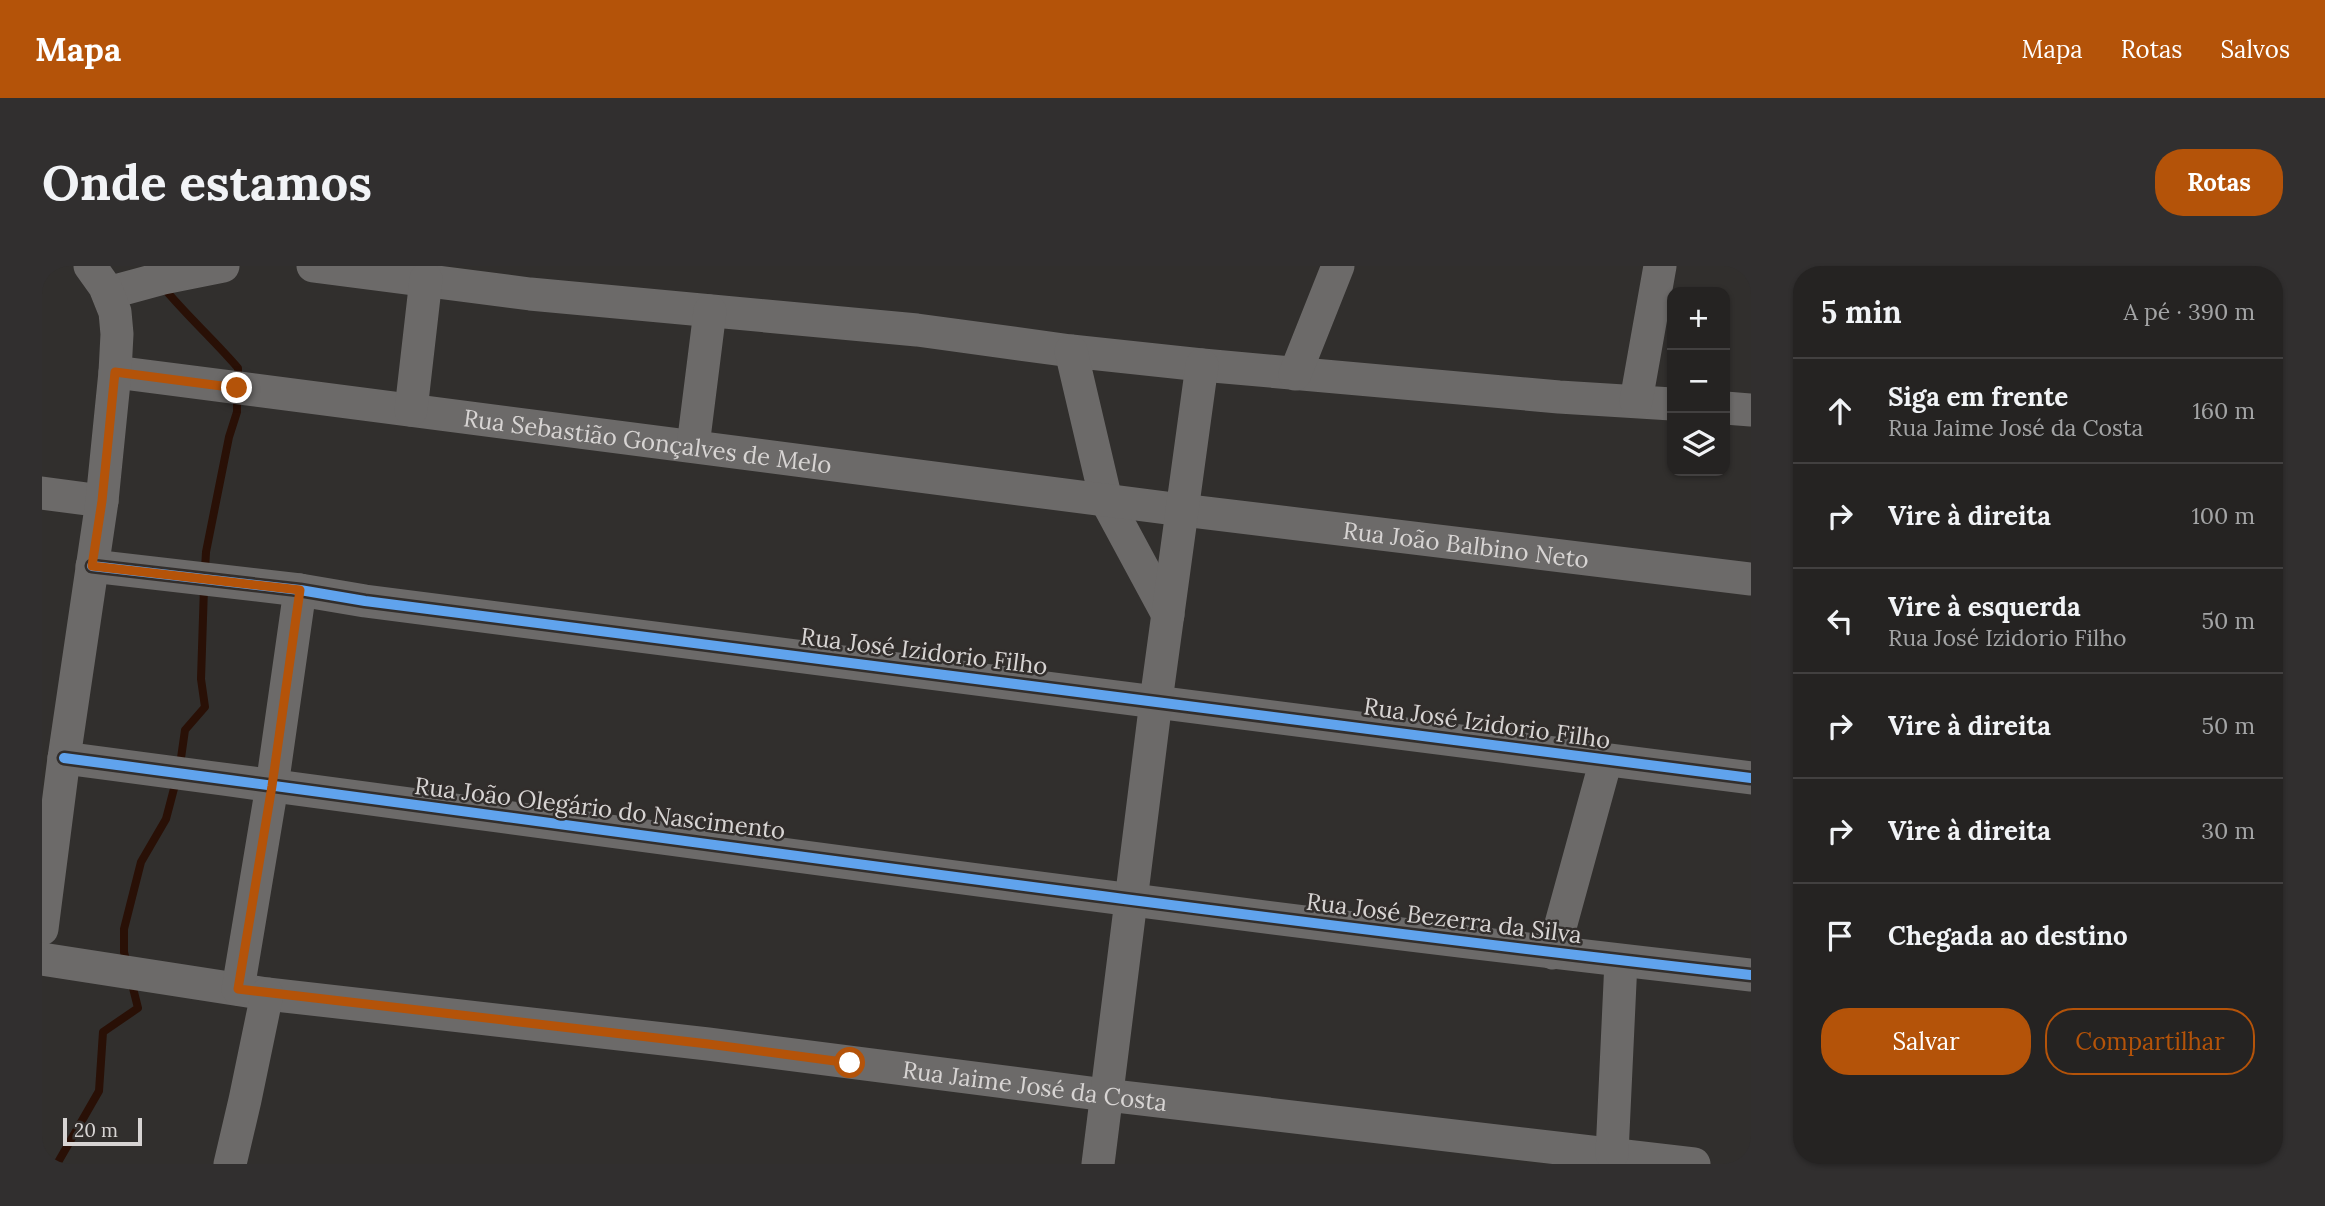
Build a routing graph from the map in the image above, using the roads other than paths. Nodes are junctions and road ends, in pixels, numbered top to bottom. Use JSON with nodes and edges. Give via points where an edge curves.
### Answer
{"nodes":[{"id":1,"x":223,"y":266,"type":"edge"},
{"id":2,"x":313,"y":266,"type":"edge"},
{"id":3,"x":1338,"y":266,"type":"edge"},
{"id":4,"x":1660,"y":266,"type":"edge"},
{"id":5,"x":426,"y":279,"type":"junction"},
{"id":6,"x":99,"y":280,"type":"edge"},
{"id":7,"x":710,"y":311,"type":"junction"},
{"id":8,"x":1071,"y":351,"type":"junction"},
{"id":9,"x":1202,"y":365,"type":"junction"},
{"id":10,"x":115,"y":372,"type":"junction"},
{"id":11,"x":1295,"y":374,"type":"junction"},
{"id":12,"x":1636,"y":401,"type":"junction"},
{"id":13,"x":1667,"y":404,"type":"edge"},
{"id":14,"x":1730,"y":408,"type":"edge"},
{"id":15,"x":411,"y":410,"type":"junction"},
{"id":16,"x":1751,"y":410,"type":"edge"},
{"id":17,"x":692,"y":446,"type":"junction"},
{"id":18,"x":42,"y":493,"type":"edge"},
{"id":19,"x":1106,"y":500,"type":"junction"},
{"id":20,"x":102,"y":501,"type":"junction"},
{"id":21,"x":1182,"y":510,"type":"junction"},
{"id":22,"x":92,"y":566,"type":"junction"},
{"id":23,"x":1751,"y":579,"type":"edge"},
{"id":24,"x":300,"y":590,"type":"junction"},
{"id":25,"x":1168,"y":615,"type":"junction"},
{"id":26,"x":1156,"y":701,"type":"junction"},
{"id":27,"x":57,"y":750,"type":"edge"},
{"id":28,"x":1606,"y":760,"type":"junction"},
{"id":29,"x":1751,"y":778,"type":"edge"},
{"id":30,"x":272,"y":786,"type":"junction"},
{"id":31,"x":1131,"y":899,"type":"junction"},
{"id":32,"x":42,"y":929,"type":"edge"},
{"id":33,"x":1553,"y":953,"type":"junction"},
{"id":34,"x":42,"y":959,"type":"edge"},
{"id":35,"x":1621,"y":961,"type":"junction"},
{"id":36,"x":1751,"y":975,"type":"edge"},
{"id":37,"x":252,"y":992,"type":"junction"},
{"id":38,"x":1106,"y":1095,"type":"junction"},
{"id":39,"x":1612,"y":1154,"type":"junction"},
{"id":40,"x":1575,"y":1157,"type":"edge"},
{"id":41,"x":230,"y":1164,"type":"edge"},
{"id":42,"x":1098,"y":1164,"type":"edge"},
{"id":43,"x":1694,"y":1164,"type":"edge"}],
"edges":[{"from":1,"to":6,"type":"street","via":[[163,278]]},
{"from":2,"to":5,"type":"street"},
{"from":3,"to":11,"type":"street"},
{"from":4,"to":12,"type":"street"},
{"from":5,"to":7,"type":"street","via":[[530,295]]},
{"from":5,"to":15,"type":"street"},
{"from":6,"to":10,"type":"street","via":[[115,312]]},
{"from":7,"to":8,"type":"street","via":[[917,330]]},
{"from":7,"to":17,"type":"street"},
{"from":8,"to":9,"type":"street"},
{"from":8,"to":19,"type":"street"},
{"from":9,"to":11,"type":"street"},
{"from":9,"to":21,"type":"street"},
{"from":10,"to":15,"type":"street","name":"Rua Sebastião Gonçalves de Melo"},
{"from":10,"to":20,"type":"street"},
{"from":11,"to":12,"type":"street"},
{"from":12,"to":13,"type":"street"},
{"from":14,"to":16,"type":"street"},
{"from":15,"to":17,"type":"street","name":"Rua Sebastião Gonçalves de Melo"},
{"from":17,"to":19,"type":"street","name":"Rua Sebastião Gonçalves de Melo"},
{"from":18,"to":20,"type":"street"},
{"from":19,"to":21,"type":"street","name":"Rua Sebastião Gonçalves de Melo"},
{"from":19,"to":25,"type":"street"},
{"from":20,"to":22,"type":"street"},
{"from":21,"to":23,"type":"street","name":"Rua João Balbino Neto"},
{"from":21,"to":25,"type":"street"},
{"from":22,"to":24,"type":"street","name":"Rua José Izidorio Filho"},
{"from":22,"to":27,"type":"street"},
{"from":24,"to":26,"type":"street","name":"Rua José Izidorio Filho"},
{"from":24,"to":30,"type":"street"},
{"from":25,"to":26,"type":"street"},
{"from":26,"to":28,"type":"street","name":"Rua José Izidorio Filho"},
{"from":26,"to":31,"type":"street"},
{"from":27,"to":30,"type":"street","name":"Rua João Olegário do Nascimento"},
{"from":27,"to":32,"type":"street"},
{"from":28,"to":29,"type":"street","name":"Rua José Izidorio Filho"},
{"from":28,"to":33,"type":"street"},
{"from":30,"to":31,"type":"street","name":"Rua João Olegário do Nascimento"},
{"from":30,"to":37,"type":"street"},
{"from":31,"to":33,"type":"street","name":"Rua José Bezerra da Silva"},
{"from":31,"to":38,"type":"street"},
{"from":33,"to":35,"type":"street","name":"Rua José Bezerra da Silva"},
{"from":34,"to":37,"type":"street","name":"Rua Jaime José da Costa"},
{"from":35,"to":36,"type":"street","name":"Rua José Bezerra da Silva"},
{"from":35,"to":39,"type":"street"},
{"from":37,"to":38,"type":"street","name":"Rua Jaime José da Costa"},
{"from":37,"to":41,"type":"street","via":[[246,1100]]},
{"from":38,"to":40,"type":"street","name":"Rua Jaime José da Costa"},
{"from":38,"to":42,"type":"street"},
{"from":39,"to":40,"type":"street","name":"Rua Jaime José da Costa"},
{"from":39,"to":43,"type":"street","name":"Rua Jaime José da Costa"}]}
